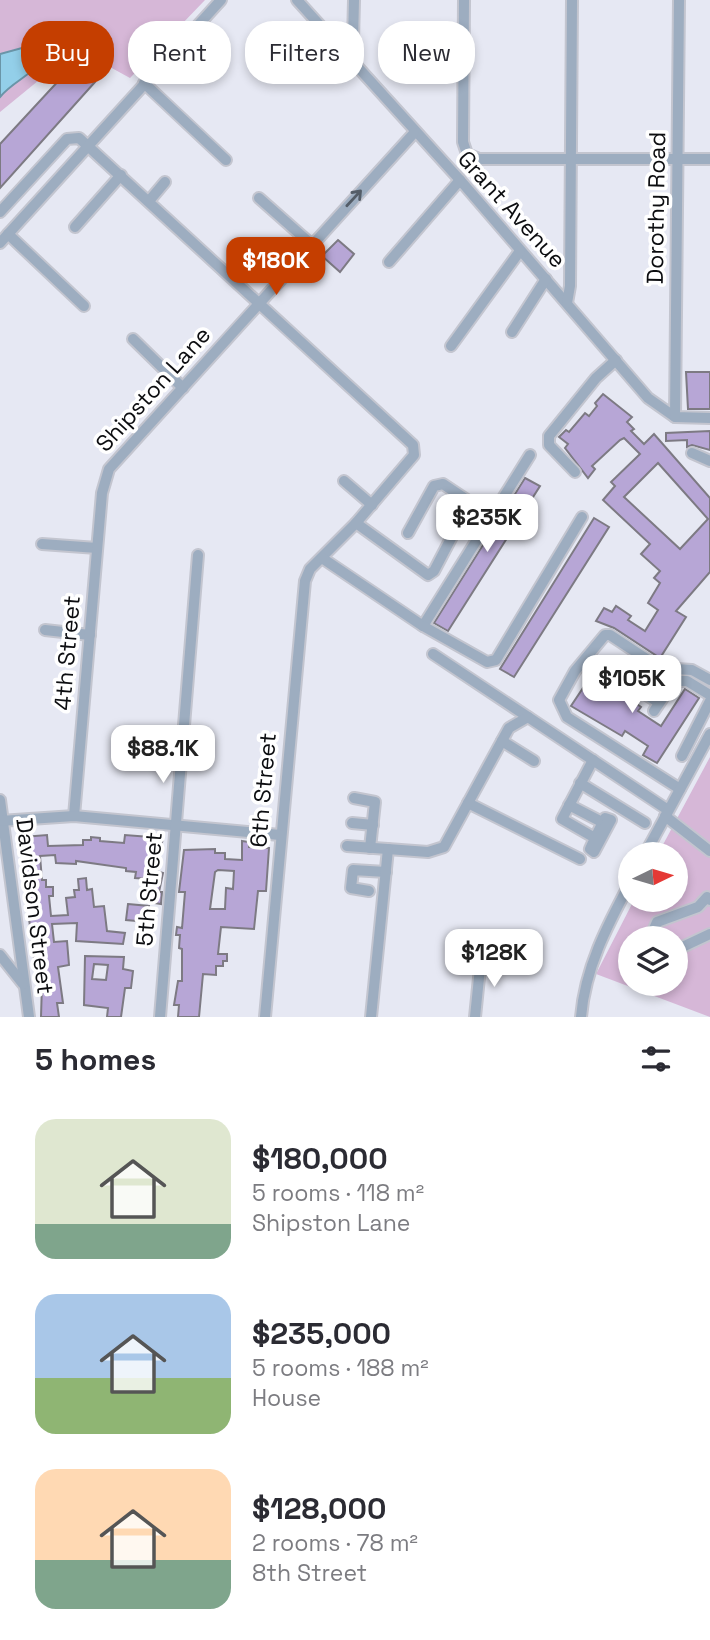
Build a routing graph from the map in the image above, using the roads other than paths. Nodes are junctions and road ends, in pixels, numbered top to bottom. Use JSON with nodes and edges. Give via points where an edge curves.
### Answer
{"nodes":[{"id":1,"x":220,"y":0,"type":"edge"},
{"id":2,"x":297,"y":0,"type":"edge"},
{"id":3,"x":354,"y":0,"type":"edge"},
{"id":4,"x":464,"y":0,"type":"edge"},
{"id":5,"x":572,"y":0,"type":"edge"},
{"id":6,"x":680,"y":0,"type":"edge"},
{"id":7,"x":201,"y":21,"type":"edge"},
{"id":8,"x":316,"y":21,"type":"edge"},
{"id":9,"x":353,"y":21,"type":"edge"},
{"id":10,"x":364,"y":75,"type":"edge"},
{"id":11,"x":143,"y":84,"type":"edge"},
{"id":12,"x":145,"y":84,"type":"edge"},
{"id":13,"x":414,"y":132,"type":"junction"},
{"id":14,"x":89,"y":145,"type":"junction"},
{"id":15,"x":570,"y":158,"type":"junction"},
{"id":16,"x":678,"y":159,"type":"junction"},
{"id":17,"x":710,"y":159,"type":"edge"},
{"id":18,"x":226,"y":160,"type":"dead end"},
{"id":19,"x":121,"y":175,"type":"junction"},
{"id":20,"x":460,"y":180,"type":"junction"},
{"id":21,"x":165,"y":182,"type":"dead end"},
{"id":22,"x":259,"y":198,"type":"dead end"},
{"id":23,"x":149,"y":201,"type":"junction"},
{"id":24,"x":0,"y":212,"type":"edge"},
{"id":25,"x":75,"y":227,"type":"dead end"},
{"id":26,"x":4,"y":239,"type":"edge"},
{"id":27,"x":311,"y":244,"type":"junction"},
{"id":28,"x":520,"y":251,"type":"junction"},
{"id":29,"x":389,"y":262,"type":"dead end"},
{"id":30,"x":546,"y":279,"type":"junction"},
{"id":31,"x":257,"y":302,"type":"junction"},
{"id":32,"x":567,"y":303,"type":"junction"},
{"id":33,"x":84,"y":306,"type":"dead end"},
{"id":34,"x":512,"y":332,"type":"dead end"},
{"id":35,"x":133,"y":339,"type":"dead end"},
{"id":36,"x":451,"y":346,"type":"dead end"},
{"id":37,"x":616,"y":360,"type":"junction"},
{"id":38,"x":183,"y":388,"type":"junction"},
{"id":39,"x":675,"y":417,"type":"junction"},
{"id":40,"x":710,"y":418,"type":"edge"},
{"id":41,"x":692,"y":453,"type":"dead end"},
{"id":42,"x":530,"y":454,"type":"dead end"},
{"id":43,"x":710,"y":461,"type":"edge"},
{"id":44,"x":575,"y":472,"type":"dead end"},
{"id":45,"x":344,"y":481,"type":"dead end"},
{"id":46,"x":102,"y":493,"type":"joint"},
{"id":47,"x":372,"y":505,"type":"junction"},
{"id":48,"x":582,"y":517,"type":"dead end"},
{"id":49,"x":356,"y":523,"type":"junction"},
{"id":50,"x":408,"y":533,"type":"dead end"},
{"id":51,"x":43,"y":544,"type":"dead end"},
{"id":52,"x":97,"y":548,"type":"junction"},
{"id":53,"x":198,"y":555,"type":"dead end"},
{"id":54,"x":322,"y":558,"type":"junction"},
{"id":55,"x":423,"y":626,"type":"junction"},
{"id":56,"x":45,"y":630,"type":"dead end"},
{"id":57,"x":89,"y":635,"type":"junction"},
{"id":58,"x":433,"y":654,"type":"dead end"},
{"id":59,"x":607,"y":671,"type":"dead end"},
{"id":60,"x":710,"y":680,"type":"edge"},
{"id":61,"x":710,"y":695,"type":"edge"},
{"id":62,"x":710,"y":701,"type":"edge"},
{"id":63,"x":528,"y":717,"type":"junction"},
{"id":64,"x":710,"y":734,"type":"edge"},
{"id":65,"x":502,"y":741,"type":"junction"},
{"id":66,"x":682,"y":756,"type":"dead end"},
{"id":67,"x":593,"y":760,"type":"junction"},
{"id":68,"x":534,"y":761,"type":"dead end"},
{"id":69,"x":580,"y":783,"type":"junction"},
{"id":70,"x":680,"y":789,"type":"junction"},
{"id":71,"x":354,"y":798,"type":"dead end"},
{"id":72,"x":0,"y":800,"type":"edge"},
{"id":73,"x":468,"y":803,"type":"junction"},
{"id":74,"x":569,"y":804,"type":"junction"},
{"id":75,"x":667,"y":813,"type":"junction"},
{"id":76,"x":74,"y":816,"type":"junction"},
{"id":77,"x":598,"y":820,"type":"dead end"},
{"id":78,"x":1,"y":821,"type":"edge"},
{"id":79,"x":352,"y":823,"type":"dead end"},
{"id":80,"x":645,"y":823,"type":"dead end"},
{"id":81,"x":176,"y":825,"type":"junction"},
{"id":82,"x":373,"y":825,"type":"junction"},
{"id":83,"x":280,"y":835,"type":"junction"},
{"id":84,"x":595,"y":838,"type":"dead end"},
{"id":85,"x":651,"y":842,"type":"edge"},
{"id":86,"x":347,"y":846,"type":"dead end"},
{"id":87,"x":370,"y":848,"type":"junction"},
{"id":88,"x":388,"y":849,"type":"junction"},
{"id":89,"x":710,"y":851,"type":"edge"},
{"id":90,"x":579,"y":859,"type":"dead end"},
{"id":91,"x":386,"y":872,"type":"junction"},
{"id":92,"x":369,"y":891,"type":"dead end"},
{"id":93,"x":710,"y":900,"type":"edge"},
{"id":94,"x":618,"y":906,"type":"edge"},
{"id":95,"x":656,"y":926,"type":"edge"},
{"id":96,"x":710,"y":934,"type":"edge"},
{"id":97,"x":688,"y":944,"type":"edge"},
{"id":98,"x":0,"y":955,"type":"edge"},
{"id":99,"x":481,"y":958,"type":"dead end"},
{"id":100,"x":23,"y":984,"type":"junction"},
{"id":101,"x":29,"y":1017,"type":"edge"},
{"id":102,"x":160,"y":1017,"type":"edge"},
{"id":103,"x":265,"y":1017,"type":"edge"},
{"id":104,"x":371,"y":1017,"type":"edge"},
{"id":105,"x":475,"y":1017,"type":"edge"},
{"id":106,"x":581,"y":1017,"type":"edge"}],
"edges":[{"from":1,"to":7,"type":"street"},
{"from":2,"to":8,"type":"street","name":"Grant Avenue"},
{"from":3,"to":9,"type":"street"},
{"from":4,"to":15,"type":"street","via":[[463,142],[467,154],[479,159]]},
{"from":5,"to":15,"type":"street"},
{"from":6,"to":16,"type":"street","name":"Dorothy Road"},
{"from":10,"to":13,"type":"street","name":"Grant Avenue"},
{"from":11,"to":14,"type":"street"},
{"from":12,"to":18,"type":"street"},
{"from":13,"to":20,"type":"street","name":"Grant Avenue"},
{"from":27,"to":13,"type":"street","name":"Shipston Lane","one_way":true},
{"from":14,"to":19,"type":"street"},
{"from":14,"to":24,"type":"street","via":[[75,137],[67,139]]},
{"from":14,"to":26,"type":"street"},
{"from":15,"to":16,"type":"street"},
{"from":15,"to":32,"type":"street"},
{"from":16,"to":17,"type":"street"},
{"from":16,"to":39,"type":"street","name":"Dorothy Road"},
{"from":19,"to":23,"type":"street"},
{"from":19,"to":25,"type":"street"},
{"from":20,"to":28,"type":"street","name":"Grant Avenue"},
{"from":20,"to":29,"type":"street"},
{"from":21,"to":23,"type":"street"},
{"from":22,"to":27,"type":"street"},
{"from":23,"to":31,"type":"street"},
{"from":26,"to":33,"type":"street"},
{"from":27,"to":31,"type":"street","name":"Shipston Lane"},
{"from":28,"to":30,"type":"street","name":"Grant Avenue"},
{"from":28,"to":36,"type":"street"},
{"from":30,"to":32,"type":"street","name":"Grant Avenue"},
{"from":30,"to":34,"type":"street"},
{"from":31,"to":38,"type":"street","name":"Shipston Lane"},
{"from":31,"to":47,"type":"street","via":[[409,438],[414,455]]},
{"from":32,"to":37,"type":"street","name":"Grant Avenue"},
{"from":35,"to":38,"type":"street"},
{"from":37,"to":39,"type":"street","name":"Grant Avenue","via":[[648,398]]},
{"from":37,"to":44,"type":"street","via":[[549,436],[549,445]]},
{"from":38,"to":46,"type":"street","name":"Shipston Lane","via":[[115,461]]},
{"from":39,"to":40,"type":"street"},
{"from":41,"to":43,"type":"street"},
{"from":42,"to":55,"type":"street"},
{"from":45,"to":47,"type":"street"},
{"from":46,"to":52,"type":"street","name":"4th Street"},
{"from":47,"to":49,"type":"street"},
{"from":48,"to":55,"type":"street","via":[[496,660],[487,662]]},
{"from":49,"to":50,"type":"street","via":[[428,575],[440,560],[467,500],[443,484],[434,486]]},
{"from":49,"to":54,"type":"street"},
{"from":51,"to":52,"type":"street"},
{"from":52,"to":57,"type":"street","name":"4th Street"},
{"from":53,"to":81,"type":"street","name":"5th Street"},
{"from":54,"to":55,"type":"street"},
{"from":54,"to":83,"type":"street","name":"6th Street","via":[[310,569],[302,594]]},
{"from":56,"to":57,"type":"street"},
{"from":57,"to":76,"type":"street","name":"4th Street"},
{"from":58,"to":63,"type":"street"},
{"from":59,"to":61,"type":"street","via":[[656,707],[669,685],[680,680]]},
{"from":60,"to":70,"type":"street","via":[[692,670],[660,668],[605,635],[575,671],[559,700],[568,718]]},
{"from":62,"to":66,"type":"street"},
{"from":63,"to":65,"type":"street","via":[[509,728]]},
{"from":63,"to":67,"type":"street"},
{"from":64,"to":70,"type":"street"},
{"from":65,"to":68,"type":"street"},
{"from":65,"to":73,"type":"street"},
{"from":67,"to":69,"type":"street"},
{"from":67,"to":75,"type":"street"},
{"from":69,"to":74,"type":"street"},
{"from":69,"to":80,"type":"street"},
{"from":70,"to":75,"type":"street"},
{"from":71,"to":82,"type":"street","via":[[375,802]]},
{"from":72,"to":78,"type":"street","name":"Davidson Street"},
{"from":73,"to":88,"type":"street","via":[[437,852]]},
{"from":73,"to":90,"type":"street"},
{"from":74,"to":77,"type":"street"},
{"from":74,"to":84,"type":"street","via":[[562,819]]},
{"from":75,"to":85,"type":"street"},
{"from":75,"to":89,"type":"street"},
{"from":76,"to":78,"type":"street"},
{"from":76,"to":81,"type":"street"},
{"from":78,"to":100,"type":"street","name":"Davidson Street"},
{"from":79,"to":82,"type":"street"},
{"from":81,"to":83,"type":"street"},
{"from":81,"to":102,"type":"street","name":"5th Street"},
{"from":82,"to":87,"type":"street"},
{"from":83,"to":103,"type":"street","name":"6th Street"},
{"from":86,"to":87,"type":"street"},
{"from":87,"to":88,"type":"street"},
{"from":88,"to":91,"type":"street"},
{"from":91,"to":92,"type":"street","via":[[353,870],[351,888]]},
{"from":91,"to":104,"type":"street"},
{"from":93,"to":95,"type":"street","via":[[707,897],[698,907]]},
{"from":94,"to":106,"type":"street","via":[[586,981]]},
{"from":96,"to":97,"type":"street"},
{"from":98,"to":100,"type":"street"},
{"from":99,"to":105,"type":"street"},
{"from":100,"to":101,"type":"street","name":"Davidson Street"}]}
